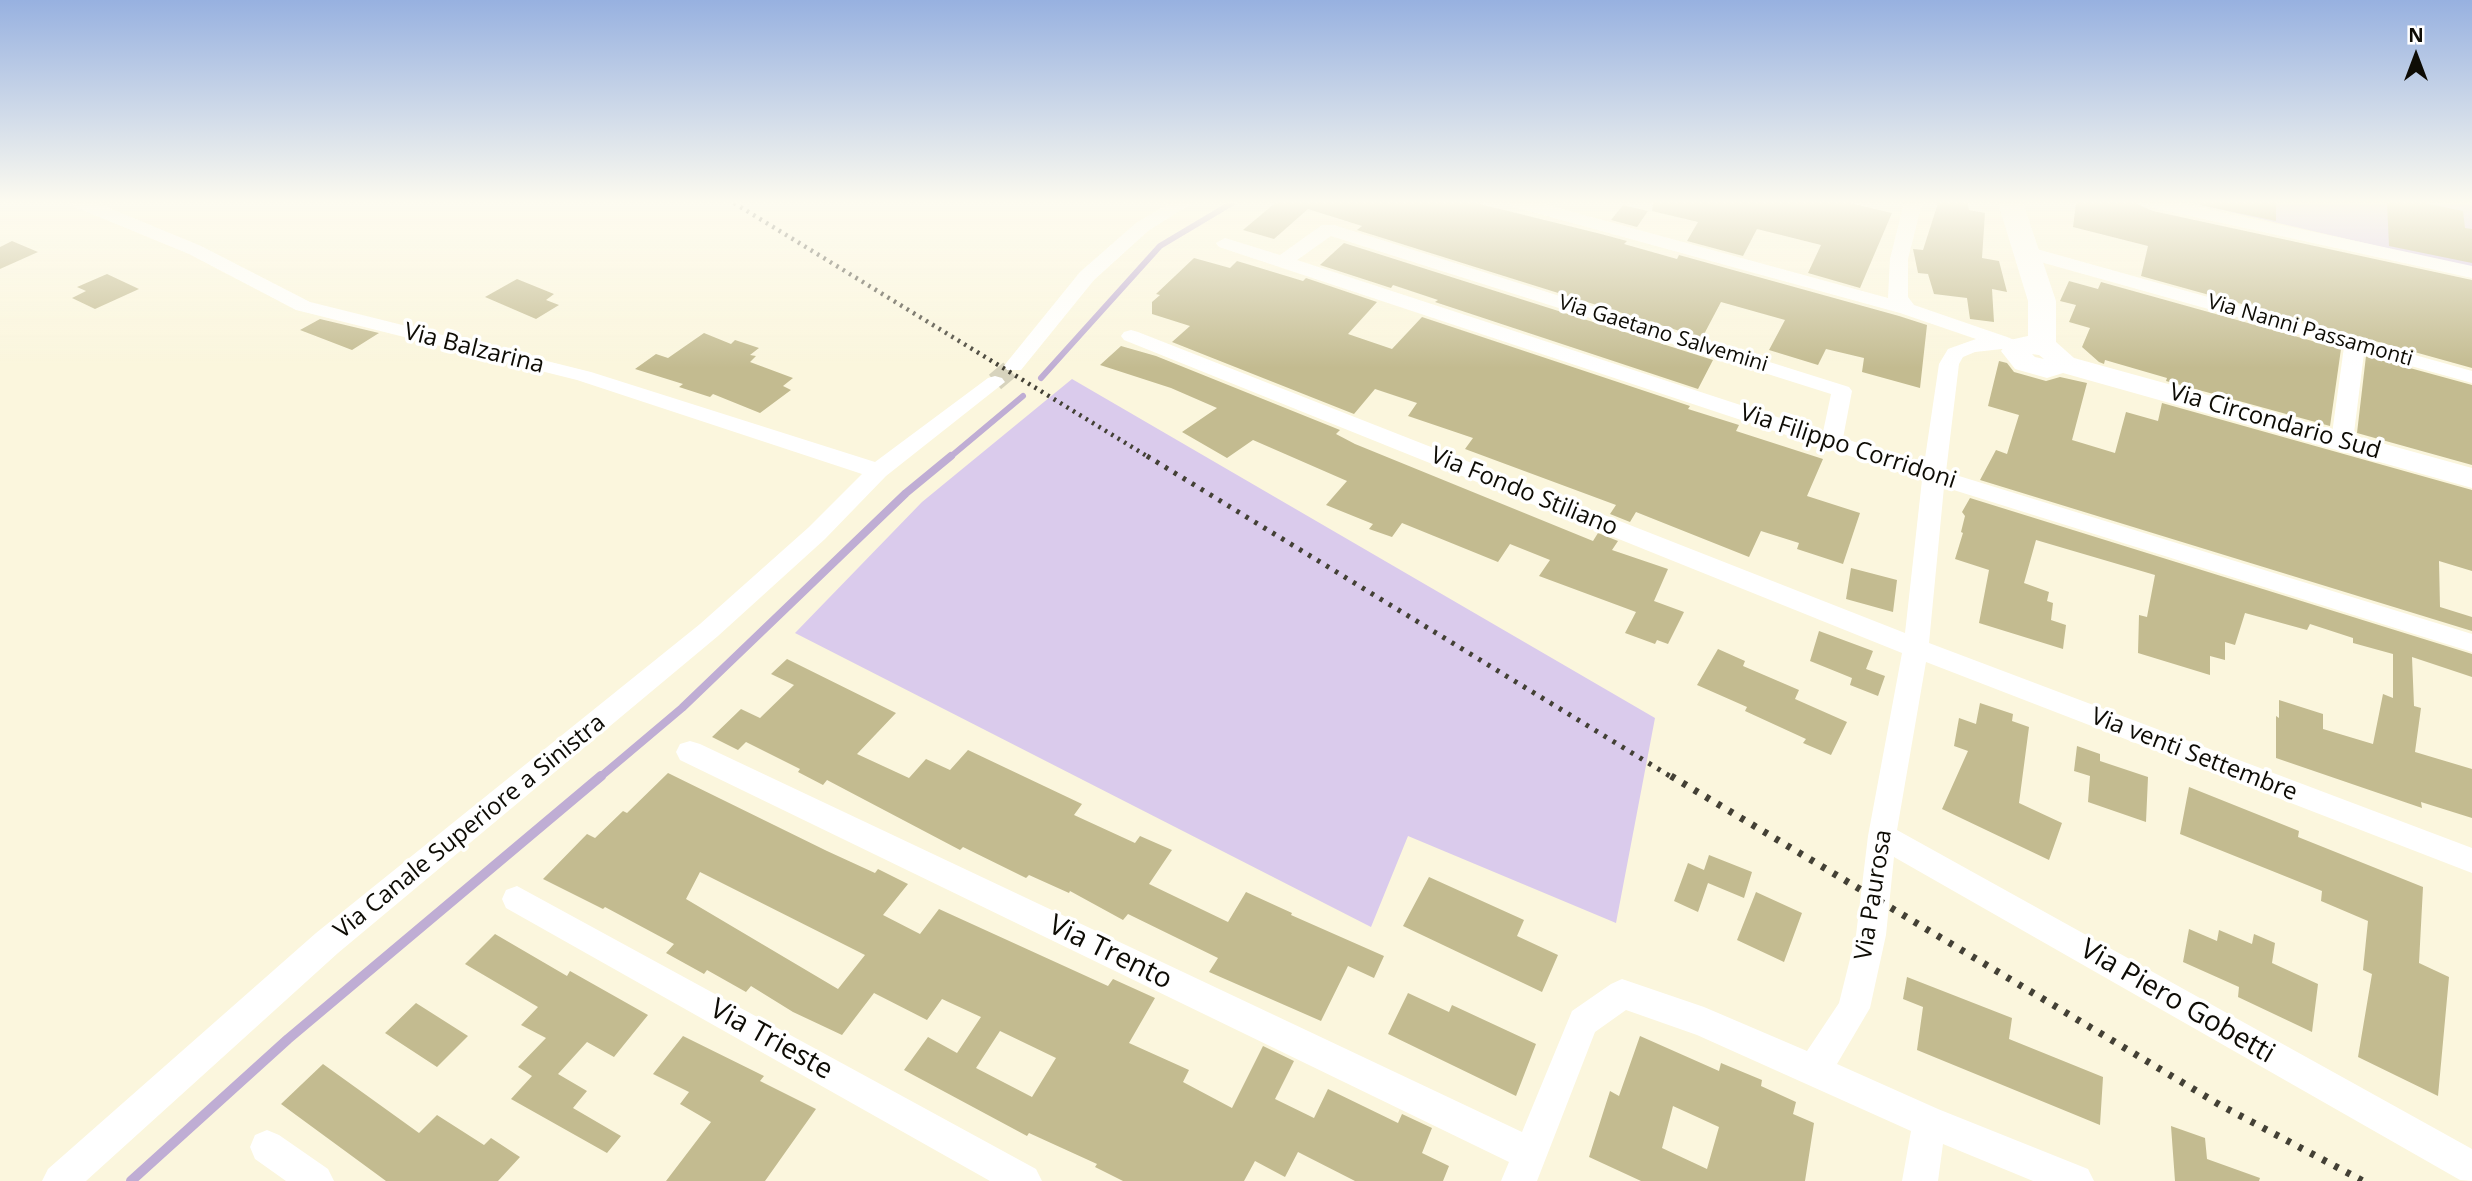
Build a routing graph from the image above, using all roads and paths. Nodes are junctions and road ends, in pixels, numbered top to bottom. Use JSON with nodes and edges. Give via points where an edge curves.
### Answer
{"nodes":[{"id":1,"x":211,"y":258,"type":"edge"},
{"id":2,"x":1107,"y":258,"type":"edge"},
{"id":3,"x":1271,"y":258,"type":"edge"},
{"id":4,"x":1288,"y":258,"type":"edge"},
{"id":5,"x":1420,"y":258,"type":"edge"},
{"id":6,"x":1722,"y":258,"type":"edge"},
{"id":7,"x":1899,"y":258,"type":"edge"},
{"id":8,"x":2028,"y":258,"type":"edge"},
{"id":9,"x":2051,"y":258,"type":"edge"},
{"id":10,"x":2408,"y":258,"type":"edge"},
{"id":11,"x":1283,"y":262,"type":"junction"},
{"id":12,"x":2472,"y":272,"type":"edge"},
{"id":13,"x":1908,"y":309,"type":"junction"},
{"id":14,"x":1131,"y":336,"type":"dead end"},
{"id":15,"x":2355,"y":344,"type":"junction"},
{"id":16,"x":2040,"y":353,"type":"junction"},
{"id":17,"x":1014,"y":366,"type":"tunnel mouth"},
{"id":18,"x":2472,"y":377,"type":"edge"},
{"id":19,"x":996,"y":382,"type":"tunnel mouth"},
{"id":20,"x":1832,"y":441,"type":"junction"},
{"id":21,"x":2342,"y":441,"type":"junction"},
{"id":22,"x":878,"y":471,"type":"junction"},
{"id":23,"x":1934,"y":475,"type":"junction"},
{"id":24,"x":2472,"y":478,"type":"edge"},
{"id":25,"x":2472,"y":643,"type":"edge"},
{"id":26,"x":1916,"y":648,"type":"junction"},
{"id":27,"x":690,"y":752,"type":"dead end"},
{"id":28,"x":1882,"y":836,"type":"junction"},
{"id":29,"x":2472,"y":861,"type":"edge"},
{"id":30,"x":517,"y":899,"type":"dead end"},
{"id":31,"x":1814,"y":1070,"type":"junction"},
{"id":32,"x":1929,"y":1122,"type":"junction"},
{"id":33,"x":267,"y":1147,"type":"dead end"},
{"id":34,"x":1524,"y":1168,"type":"edge"},
{"id":35,"x":2472,"y":1168,"type":"edge"},
{"id":36,"x":60,"y":1181,"type":"edge"},
{"id":37,"x":316,"y":1181,"type":"edge"},
{"id":38,"x":1024,"y":1181,"type":"edge"},
{"id":39,"x":1920,"y":1181,"type":"edge"},
{"id":40,"x":2076,"y":1181,"type":"edge"}],
"edges":[{"from":1,"to":22,"type":"street","name":"Via Balzarina","via":[[303,306],[584,376]]},
{"from":2,"to":17,"type":"street","via":[[1087,276]]},
{"from":3,"to":11,"type":"street","name":"Via Filippo Corridoni"},
{"from":4,"to":11,"type":"street","name":"Via Gaetano Salvemini"},
{"from":5,"to":20,"type":"street","name":"Via Gaetano Salvemini","via":[[1842,391]]},
{"from":6,"to":13,"type":"street"},
{"from":7,"to":13,"type":"street","via":[[1898,299]]},
{"from":8,"to":16,"type":"street","via":[[2042,301]]},
{"from":9,"to":15,"type":"street","name":"Via Nanni Passamonti"},
{"from":10,"to":12,"type":"street"},
{"from":11,"to":20,"type":"street","name":"Via Filippo Corridoni"},
{"from":13,"to":16,"type":"street"},
{"from":14,"to":26,"type":"street","name":"Via Fondo Stiliano"},
{"from":15,"to":18,"type":"street","name":"Via Nanni Passamonti"},
{"from":15,"to":21,"type":"street"},
{"from":16,"to":21,"type":"street","name":"Via Circondario Sud"},
{"from":16,"to":23,"type":"street","name":"Via Paurosa","via":[[1971,346],[1955,353],[1949,364]]},
{"from":19,"to":22,"type":"street","name":"Via Canale Superiore a Sinistra"},
{"from":20,"to":23,"type":"street","name":"Via Filippo Corridoni"},
{"from":21,"to":24,"type":"street","name":"Via Circondario Sud"},
{"from":22,"to":36,"type":"street","name":"Via Canale Superiore a Sinistra","via":[[709,630],[327,943]]},
{"from":23,"to":25,"type":"street","name":"Via Filippo Corridoni"},
{"from":23,"to":26,"type":"street","name":"Via Paurosa"},
{"from":26,"to":28,"type":"street","name":"Via Paurosa"},
{"from":26,"to":29,"type":"street","name":"Via venti Settembre"},
{"from":27,"to":34,"type":"street","name":"Via Trento"},
{"from":28,"to":31,"type":"street","name":"Via Paurosa","via":[[1871,935],[1854,1008]]},
{"from":28,"to":35,"type":"street","name":"Via Piero Gobetti"},
{"from":30,"to":38,"type":"street","name":"Via Trieste"},
{"from":31,"to":32,"type":"street"},
{"from":31,"to":34,"type":"street","via":[[1704,1022],[1622,994],[1583,1022]]},
{"from":32,"to":39,"type":"street"},
{"from":32,"to":40,"type":"street"},
{"from":33,"to":37,"type":"street"}]}
